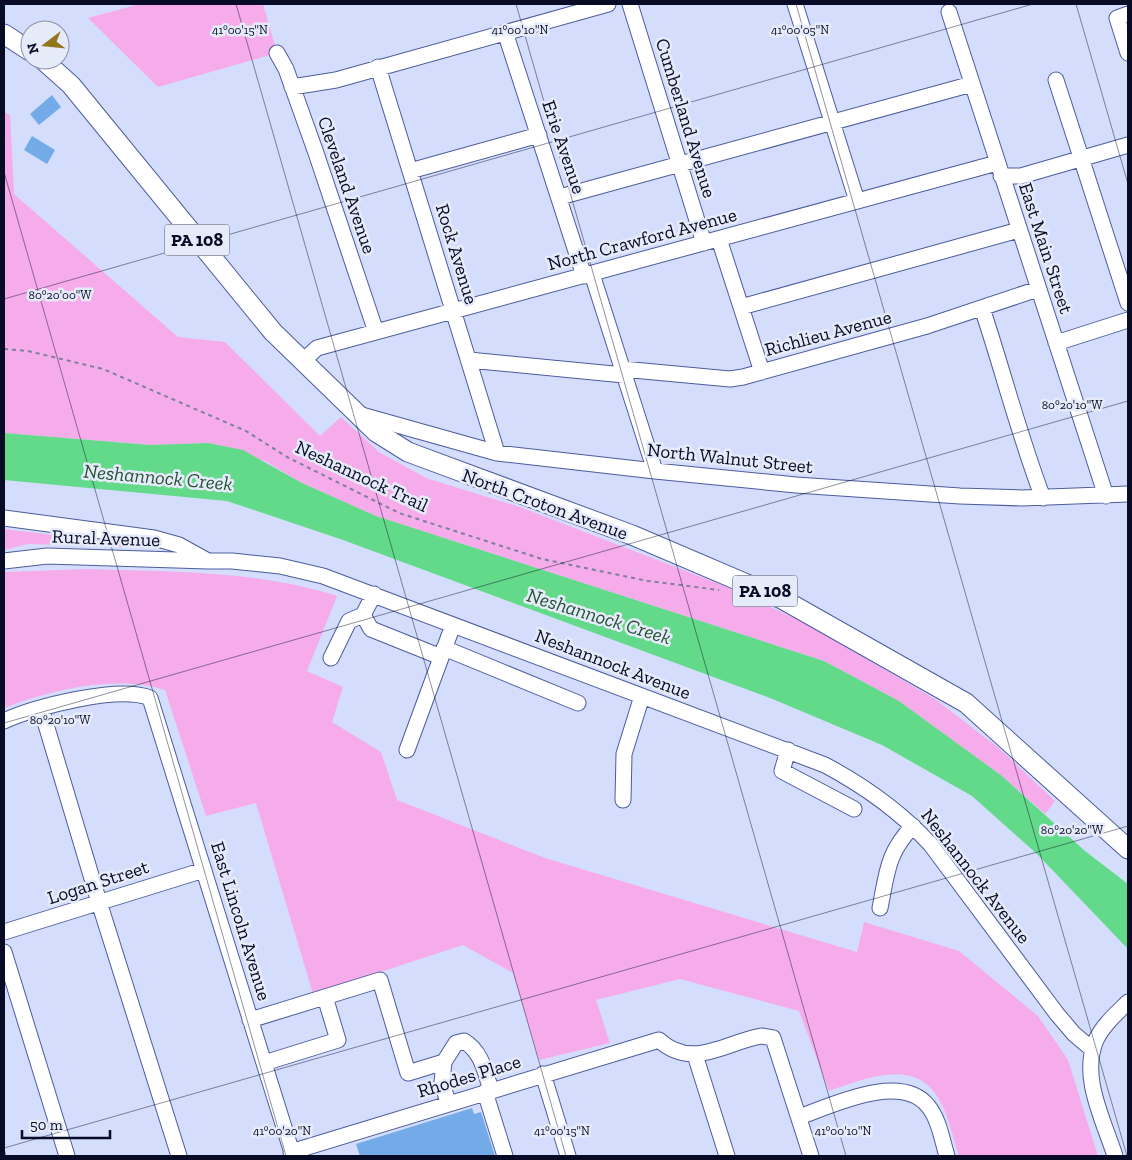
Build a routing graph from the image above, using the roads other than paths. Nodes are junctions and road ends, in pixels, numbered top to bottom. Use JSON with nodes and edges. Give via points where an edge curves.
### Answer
{"nodes":[{"id":1,"x":608,"y":4,"type":"edge"},
{"id":2,"x":630,"y":4,"type":"edge"},
{"id":3,"x":795,"y":4,"type":"edge"},
{"id":4,"x":949,"y":12,"type":"dead end"},
{"id":5,"x":1123,"y":16,"type":"edge"},
{"id":6,"x":505,"y":32,"type":"junction"},
{"id":7,"x":4,"y":34,"type":"edge"},
{"id":8,"x":20,"y":44,"type":"edge"},
{"id":9,"x":277,"y":53,"type":"dead end"},
{"id":10,"x":1128,"y":54,"type":"edge"},
{"id":11,"x":378,"y":67,"type":"junction"},
{"id":12,"x":55,"y":70,"type":"edge"},
{"id":13,"x":1056,"y":80,"type":"dead end"},
{"id":14,"x":972,"y":84,"type":"junction"},
{"id":15,"x":292,"y":87,"type":"junction"},
{"id":16,"x":832,"y":123,"type":"junction"},
{"id":17,"x":539,"y":135,"type":"junction"},
{"id":18,"x":1128,"y":145,"type":"edge"},
{"id":19,"x":1082,"y":159,"type":"junction"},
{"id":20,"x":680,"y":165,"type":"junction"},
{"id":21,"x":999,"y":169,"type":"junction"},
{"id":22,"x":410,"y":171,"type":"junction"},
{"id":23,"x":560,"y":196,"type":"junction"},
{"id":24,"x":857,"y":201,"type":"junction"},
{"id":25,"x":1019,"y":230,"type":"junction"},
{"id":26,"x":719,"y":239,"type":"junction"},
{"id":27,"x":704,"y":243,"type":"junction"},
{"id":28,"x":588,"y":275,"type":"junction"},
{"id":29,"x":1038,"y":289,"type":"junction"},
{"id":30,"x":1128,"y":303,"type":"edge"},
{"id":31,"x":741,"y":307,"type":"junction"},
{"id":32,"x":982,"y":308,"type":"junction"},
{"id":33,"x":454,"y":311,"type":"junction"},
{"id":34,"x":1128,"y":320,"type":"edge"},
{"id":35,"x":376,"y":332,"type":"junction"},
{"id":36,"x":1056,"y":343,"type":"junction"},
{"id":37,"x":469,"y":360,"type":"junction"},
{"id":38,"x":303,"y":361,"type":"junction"},
{"id":39,"x":623,"y":372,"type":"junction"},
{"id":40,"x":762,"y":372,"type":"junction"},
{"id":41,"x":357,"y":413,"type":"junction"},
{"id":42,"x":497,"y":453,"type":"junction"},
{"id":43,"x":655,"y":471,"type":"junction"},
{"id":44,"x":1128,"y":494,"type":"edge"},
{"id":45,"x":1106,"y":496,"type":"junction"},
{"id":46,"x":1042,"y":498,"type":"junction"},
{"id":47,"x":4,"y":518,"type":"edge"},
{"id":48,"x":4,"y":561,"type":"edge"},
{"id":49,"x":208,"y":561,"type":"junction"},
{"id":50,"x":374,"y":594,"type":"junction"},
{"id":51,"x":362,"y":616,"type":"junction"},
{"id":52,"x":453,"y":625,"type":"junction"},
{"id":53,"x":443,"y":653,"type":"junction"},
{"id":54,"x":331,"y":658,"type":"dead end"},
{"id":55,"x":642,"y":696,"type":"junction"},
{"id":56,"x":578,"y":703,"type":"dead end"},
{"id":57,"x":41,"y":708,"type":"junction"},
{"id":58,"x":4,"y":721,"type":"edge"},
{"id":59,"x":407,"y":750,"type":"dead end"},
{"id":60,"x":788,"y":750,"type":"junction"},
{"id":61,"x":624,"y":800,"type":"dead end"},
{"id":62,"x":854,"y":809,"type":"dead end"},
{"id":63,"x":913,"y":826,"type":"junction"},
{"id":64,"x":1128,"y":849,"type":"edge"},
{"id":65,"x":204,"y":870,"type":"junction"},
{"id":66,"x":99,"y":902,"type":"junction"},
{"id":67,"x":880,"y":908,"type":"dead end"},
{"id":68,"x":4,"y":932,"type":"edge"},
{"id":69,"x":4,"y":952,"type":"edge"},
{"id":70,"x":325,"y":997,"type":"junction"},
{"id":71,"x":1128,"y":1002,"type":"edge"},
{"id":72,"x":250,"y":1020,"type":"junction"},
{"id":73,"x":1093,"y":1050,"type":"junction"},
{"id":74,"x":695,"y":1056,"type":"junction"},
{"id":75,"x":444,"y":1062,"type":"junction"},
{"id":76,"x":264,"y":1063,"type":"junction"},
{"id":77,"x":543,"y":1074,"type":"junction"},
{"id":78,"x":488,"y":1091,"type":"junction"},
{"id":79,"x":448,"y":1104,"type":"junction"},
{"id":80,"x":799,"y":1117,"type":"junction"},
{"id":81,"x":292,"y":1154,"type":"edge"},
{"id":82,"x":67,"y":1156,"type":"edge"},
{"id":83,"x":179,"y":1156,"type":"edge"},
{"id":84,"x":506,"y":1156,"type":"edge"},
{"id":85,"x":568,"y":1156,"type":"edge"},
{"id":86,"x":727,"y":1156,"type":"edge"},
{"id":87,"x":811,"y":1156,"type":"edge"},
{"id":88,"x":947,"y":1156,"type":"edge"},
{"id":89,"x":1116,"y":1156,"type":"edge"}],
"edges":[{"from":1,"to":6,"type":"street"},
{"from":2,"to":20,"type":"street","name":"Cumberland Avenue"},
{"from":3,"to":16,"type":"street"},
{"from":4,"to":14,"type":"street","name":"East Main Street"},
{"from":5,"to":10,"type":"street"},
{"from":6,"to":11,"type":"street"},
{"from":6,"to":17,"type":"street","name":"Erie Avenue"},
{"from":7,"to":8,"type":"main road"},
{"from":9,"to":15,"type":"street","name":"Cleveland Avenue"},
{"from":11,"to":15,"type":"street","via":[[336,80]]},
{"from":11,"to":22,"type":"street","name":"Rock Avenue"},
{"from":12,"to":38,"type":"main road","name":"North Croton Avenue","number":"PA 108","via":[[71,85],[254,310]]},
{"from":13,"to":19,"type":"street"},
{"from":14,"to":16,"type":"street"},
{"from":14,"to":21,"type":"street","name":"East Main Street"},
{"from":15,"to":35,"type":"street","name":"Cleveland Avenue"},
{"from":16,"to":20,"type":"street"},
{"from":16,"to":24,"type":"street"},
{"from":17,"to":22,"type":"street"},
{"from":17,"to":23,"type":"street","name":"Erie Avenue"},
{"from":18,"to":19,"type":"street","name":"North Crawford Avenue"},
{"from":19,"to":21,"type":"street","name":"North Crawford Avenue","via":[[1021,176]]},
{"from":19,"to":30,"type":"street"},
{"from":20,"to":23,"type":"street"},
{"from":20,"to":27,"type":"street","name":"Cumberland Avenue"},
{"from":21,"to":24,"type":"street","name":"North Crawford Avenue"},
{"from":21,"to":25,"type":"street","name":"East Main Street"},
{"from":22,"to":33,"type":"street","name":"Rock Avenue"},
{"from":23,"to":28,"type":"street","name":"Erie Avenue"},
{"from":24,"to":26,"type":"street","name":"North Crawford Avenue"},
{"from":25,"to":29,"type":"street","name":"East Main Street"},
{"from":25,"to":31,"type":"street"},
{"from":26,"to":27,"type":"street","name":"North Crawford Avenue"},
{"from":26,"to":31,"type":"street"},
{"from":27,"to":28,"type":"street","name":"North Crawford Avenue"},
{"from":28,"to":33,"type":"street","name":"North Crawford Avenue"},
{"from":28,"to":39,"type":"street","name":"Erie Avenue"},
{"from":29,"to":32,"type":"street","name":"Richlieu Avenue"},
{"from":29,"to":36,"type":"street","name":"East Main Street"},
{"from":31,"to":40,"type":"street"},
{"from":32,"to":40,"type":"street","name":"Richlieu Avenue"},
{"from":32,"to":46,"type":"street"},
{"from":33,"to":35,"type":"street","name":"North Crawford Avenue"},
{"from":33,"to":37,"type":"street","name":"Rock Avenue"},
{"from":34,"to":36,"type":"street"},
{"from":35,"to":38,"type":"street","name":"North Crawford Avenue","via":[[317,348]]},
{"from":36,"to":45,"type":"street","name":"East Main Street"},
{"from":37,"to":39,"type":"street","name":"Richlieu Avenue"},
{"from":37,"to":42,"type":"street","name":"Rock Avenue"},
{"from":38,"to":41,"type":"main road","name":"North Croton Avenue","number":"PA 108"},
{"from":39,"to":40,"type":"street","name":"Richlieu Avenue","via":[[730,379]]},
{"from":39,"to":43,"type":"street","name":"Erie Avenue"},
{"from":41,"to":42,"type":"street","name":"North Walnut Street"},
{"from":41,"to":64,"type":"main road","name":"North Croton Avenue","number":"PA 108","via":[[376,432],[408,452],[632,535],[782,599],[942,688],[981,715]]},
{"from":42,"to":43,"type":"street","name":"North Walnut Street"},
{"from":43,"to":46,"type":"street","name":"North Walnut Street","via":[[805,486]]},
{"from":44,"to":45,"type":"street","name":"North Walnut Street"},
{"from":45,"to":46,"type":"street","name":"North Walnut Street"},
{"from":47,"to":49,"type":"street","name":"Neshannock Avenue","via":[[160,539],[188,549]]},
{"from":48,"to":49,"type":"street","name":"Rural Avenue","via":[[47,556]]},
{"from":49,"to":50,"type":"street","name":"Neshannock Avenue","via":[[298,569]]},
{"from":50,"to":51,"type":"street"},
{"from":50,"to":52,"type":"street","name":"Neshannock Avenue"},
{"from":51,"to":53,"type":"street","via":[[371,629]]},
{"from":51,"to":54,"type":"street","via":[[348,621]]},
{"from":52,"to":53,"type":"street"},
{"from":52,"to":55,"type":"street","name":"Neshannock Avenue"},
{"from":53,"to":56,"type":"street"},
{"from":53,"to":59,"type":"street"},
{"from":55,"to":60,"type":"street","name":"Neshannock Avenue"},
{"from":55,"to":61,"type":"street","via":[[624,754]]},
{"from":57,"to":58,"type":"street"},
{"from":57,"to":65,"type":"street","name":"East Lincoln Avenue","via":[[97,696],[130,694],[150,698]]},
{"from":57,"to":66,"type":"street"},
{"from":60,"to":62,"type":"street","via":[[782,771]]},
{"from":60,"to":63,"type":"street","name":"Neshannock Avenue","via":[[825,765],[875,793]]},
{"from":63,"to":67,"type":"street","via":[[899,841],[890,858]]},
{"from":63,"to":73,"type":"street","name":"Neshannock Avenue","via":[[931,845],[1056,1014]]},
{"from":65,"to":66,"type":"street","name":"Logan Street"},
{"from":65,"to":72,"type":"street","name":"East Lincoln Avenue"},
{"from":66,"to":68,"type":"street","name":"Logan Street"},
{"from":66,"to":83,"type":"street"},
{"from":69,"to":82,"type":"street"},
{"from":70,"to":72,"type":"street"},
{"from":70,"to":75,"type":"street","via":[[380,980],[408,1073]]},
{"from":70,"to":76,"type":"street","via":[[338,1040]]},
{"from":71,"to":73,"type":"street","via":[[1102,1030]]},
{"from":72,"to":76,"type":"street","name":"East Lincoln Avenue"},
{"from":73,"to":89,"type":"street","via":[[1090,1062],[1093,1088]]},
{"from":74,"to":77,"type":"street","name":"Rhodes Place","via":[[676,1052],[659,1040]]},
{"from":74,"to":80,"type":"street","via":[[748,1038],[772,1038]]},
{"from":74,"to":86,"type":"street"},
{"from":75,"to":78,"type":"street","via":[[456,1043],[470,1045],[481,1059]]},
{"from":75,"to":79,"type":"street","via":[[442,1082]]},
{"from":76,"to":81,"type":"street","name":"East Lincoln Avenue"},
{"from":77,"to":78,"type":"street","name":"Rhodes Place"},
{"from":77,"to":85,"type":"street"},
{"from":78,"to":79,"type":"street","name":"Rhodes Place"},
{"from":78,"to":84,"type":"street"},
{"from":79,"to":81,"type":"street","name":"Rhodes Place"},
{"from":80,"to":87,"type":"street"},
{"from":80,"to":88,"type":"street","via":[[883,1091],[902,1090],[914,1094],[935,1116]]}]}
